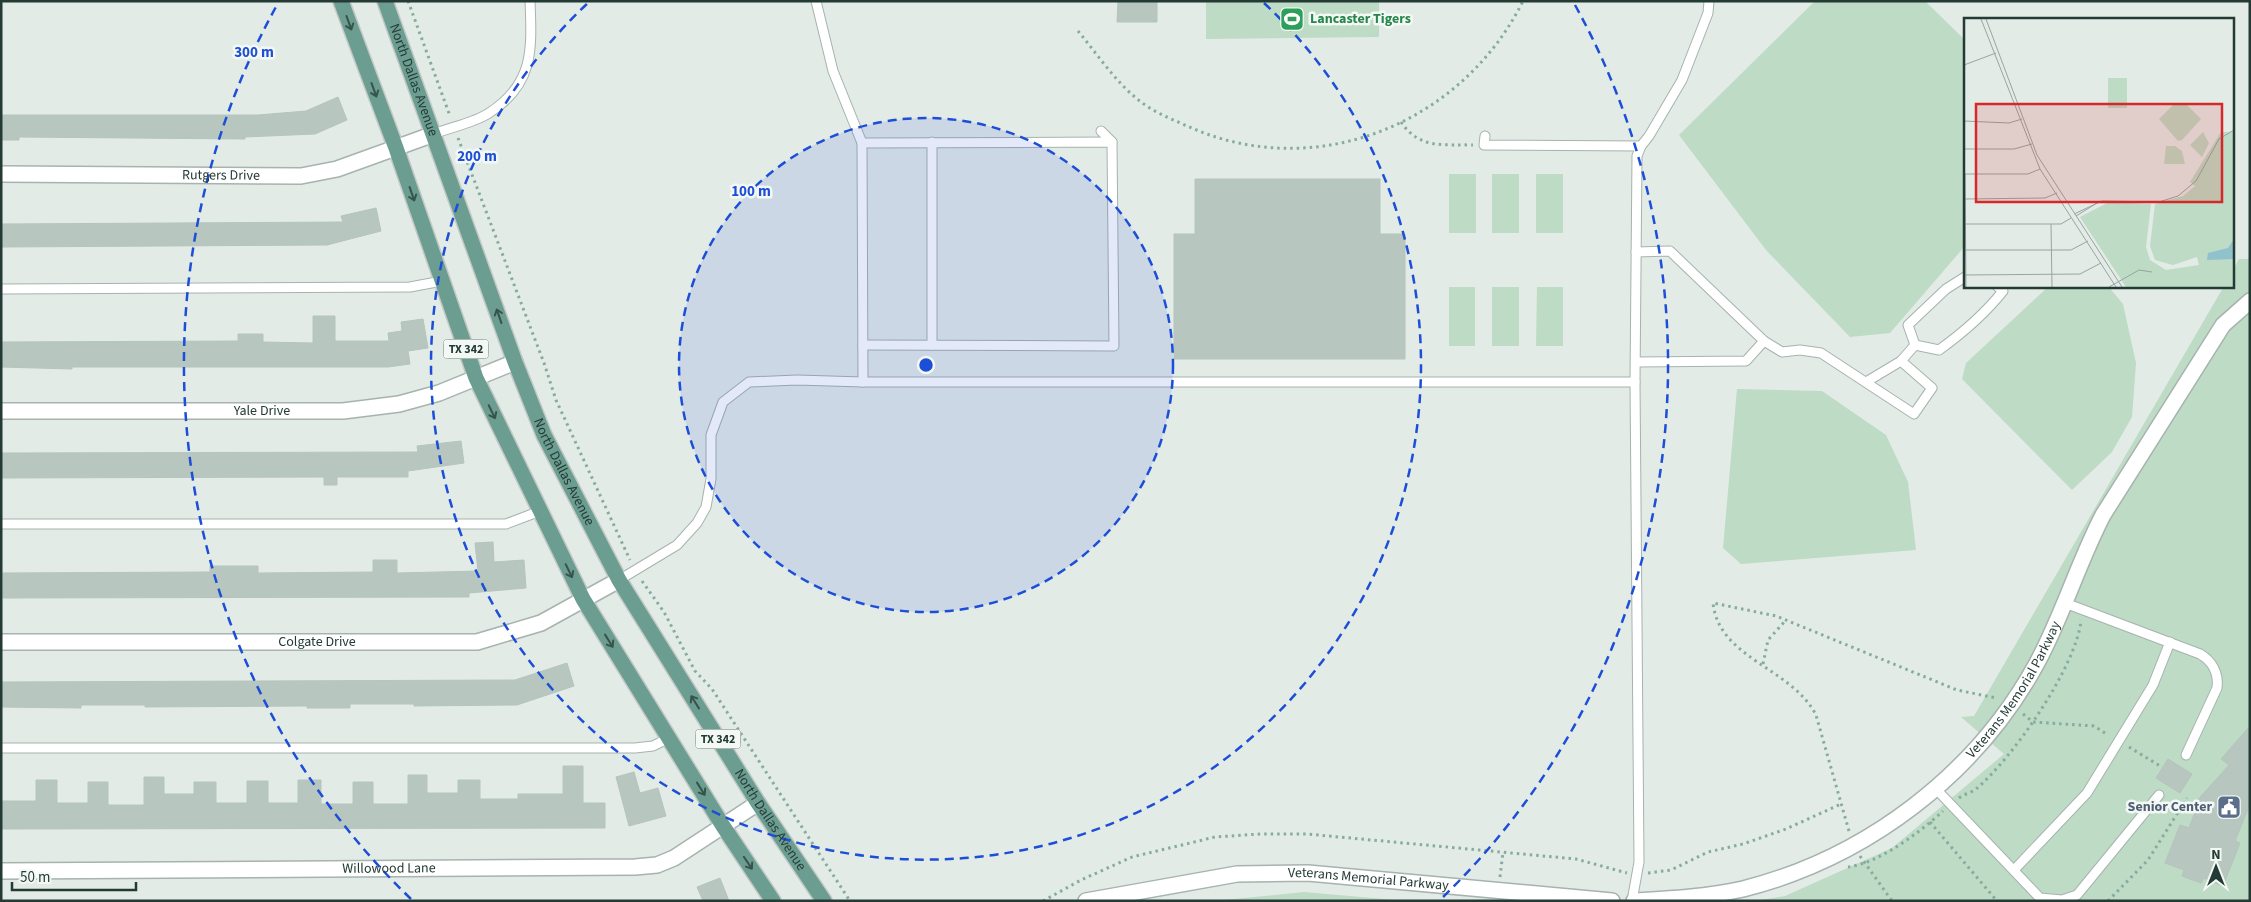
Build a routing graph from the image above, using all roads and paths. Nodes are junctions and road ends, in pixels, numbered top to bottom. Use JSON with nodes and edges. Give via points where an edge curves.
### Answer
{"nodes":[{"id":1,"x":341,"y":1,"type":"edge"},
{"id":2,"x":385,"y":1,"type":"edge"},
{"id":3,"x":408,"y":1,"type":"edge"},
{"id":4,"x":530,"y":1,"type":"edge"},
{"id":5,"x":816,"y":1,"type":"edge"},
{"id":6,"x":1523,"y":1,"type":"edge"},
{"id":7,"x":1709,"y":1,"type":"edge"},
{"id":8,"x":1078,"y":31,"type":"dead end"},
{"id":9,"x":1401,"y":122,"type":"junction"},
{"id":10,"x":454,"y":126,"type":"junction"},
{"id":11,"x":1101,"y":131,"type":"dead end"},
{"id":12,"x":434,"y":134,"type":"junction"},
{"id":13,"x":1593,"y":136,"type":"dead end"},
{"id":14,"x":1484,"y":140,"type":"joint"},
{"id":15,"x":932,"y":142,"type":"junction"},
{"id":16,"x":1112,"y":142,"type":"junction"},
{"id":17,"x":862,"y":143,"type":"junction"},
{"id":18,"x":1594,"y":145,"type":"junction"},
{"id":19,"x":1641,"y":146,"type":"junction"},
{"id":20,"x":396,"y":148,"type":"junction"},
{"id":21,"x":1,"y":174,"type":"edge"},
{"id":22,"x":1636,"y":252,"type":"junction"},
{"id":23,"x":1964,"y":278,"type":"edge"},
{"id":24,"x":442,"y":281,"type":"junction"},
{"id":25,"x":2000,"y":288,"type":"edge"},
{"id":26,"x":1,"y":289,"type":"edge"},
{"id":27,"x":2250,"y":301,"type":"edge"},
{"id":28,"x":1764,"y":341,"type":"junction"},
{"id":29,"x":864,"y":345,"type":"junction"},
{"id":30,"x":932,"y":345,"type":"junction"},
{"id":31,"x":1915,"y":345,"type":"junction"},
{"id":32,"x":1901,"y":360,"type":"junction"},
{"id":33,"x":515,"y":362,"type":"junction"},
{"id":34,"x":1636,"y":362,"type":"junction"},
{"id":35,"x":476,"y":378,"type":"junction"},
{"id":36,"x":863,"y":382,"type":"junction"},
{"id":37,"x":1636,"y":382,"type":"junction"},
{"id":38,"x":1866,"y":382,"type":"junction"},
{"id":39,"x":1,"y":411,"type":"edge"},
{"id":40,"x":540,"y":511,"type":"junction"},
{"id":41,"x":1,"y":524,"type":"edge"},
{"id":42,"x":635,"y":570,"type":"junction"},
{"id":43,"x":619,"y":580,"type":"junction"},
{"id":44,"x":583,"y":599,"type":"junction"},
{"id":45,"x":2065,"y":603,"type":"junction"},
{"id":46,"x":1786,"y":620,"type":"junction"},
{"id":47,"x":1,"y":642,"type":"edge"},
{"id":48,"x":2170,"y":642,"type":"junction"},
{"id":49,"x":1763,"y":664,"type":"junction"},
{"id":50,"x":2010,"y":706,"type":"junction"},
{"id":51,"x":669,"y":738,"type":"junction"},
{"id":52,"x":2119,"y":742,"type":"junction"},
{"id":53,"x":1,"y":748,"type":"edge"},
{"id":54,"x":2186,"y":755,"type":"dead end"},
{"id":55,"x":2160,"y":766,"type":"dead end"},
{"id":56,"x":1936,"y":789,"type":"junction"},
{"id":57,"x":2159,"y":795,"type":"dead end"},
{"id":58,"x":2187,"y":798,"type":"dead end"},
{"id":59,"x":758,"y":803,"type":"junction"},
{"id":60,"x":1841,"y":804,"type":"junction"},
{"id":61,"x":1930,"y":822,"type":"dead end"},
{"id":62,"x":723,"y":826,"type":"junction"},
{"id":63,"x":1850,"y":837,"type":"dead end"},
{"id":64,"x":1503,"y":852,"type":"junction"},
{"id":65,"x":1858,"y":853,"type":"dead end"},
{"id":66,"x":2014,"y":870,"type":"junction"},
{"id":67,"x":1,"y":871,"type":"edge"},
{"id":68,"x":1638,"y":873,"type":"junction"},
{"id":69,"x":1500,"y":882,"type":"dead end"},
{"id":70,"x":1123,"y":898,"type":"edge"},
{"id":71,"x":773,"y":901,"type":"edge"},
{"id":72,"x":824,"y":901,"type":"edge"},
{"id":73,"x":850,"y":901,"type":"edge"},
{"id":74,"x":1042,"y":901,"type":"edge"},
{"id":75,"x":1086,"y":901,"type":"edge"},
{"id":76,"x":1612,"y":901,"type":"edge"},
{"id":77,"x":1633,"y":901,"type":"edge"},
{"id":78,"x":1892,"y":901,"type":"edge"},
{"id":79,"x":1997,"y":901,"type":"edge"},
{"id":80,"x":2108,"y":901,"type":"edge"}],
"edges":[{"from":1,"to":20,"type":"main road","number":"TX 342","one_way":true},
{"from":2,"to":12,"type":"main road","name":"North Dallas Avenue","number":"TX 342"},
{"from":3,"to":10,"type":"path"},
{"from":4,"to":10,"type":"lane","via":[[532,47],[520,86],[488,114]]},
{"from":5,"to":17,"type":"lane","via":[[833,71]]},
{"from":6,"to":9,"type":"path","via":[[1511,24],[1475,69],[1442,98]]},
{"from":7,"to":19,"type":"lane","via":[[1708,13],[1682,80]]},
{"from":8,"to":9,"type":"path","via":[[1126,89],[1142,102],[1164,116],[1233,144],[1283,150],[1322,147],[1356,140]]},
{"from":9,"to":14,"type":"path","via":[[1414,137],[1429,144]]},
{"from":10,"to":12,"type":"lane"},
{"from":10,"to":42,"type":"path","via":[[556,400]]},
{"from":11,"to":16,"type":"lane"},
{"from":12,"to":20,"type":"street","name":"Rutgers Drive"},
{"from":33,"to":12,"type":"main road","name":"North Dallas Avenue","number":"TX 342","one_way":true},
{"from":13,"to":18,"type":"lane"},
{"from":14,"to":18,"type":"lane"},
{"from":15,"to":16,"type":"lane"},
{"from":15,"to":17,"type":"lane"},
{"from":15,"to":30,"type":"lane"},
{"from":16,"to":30,"type":"lane","via":[[1114,346]]},
{"from":17,"to":29,"type":"lane"},
{"from":18,"to":19,"type":"lane"},
{"from":19,"to":22,"type":"lane","via":[[1636,162]]},
{"from":20,"to":21,"type":"street","name":"Rutgers Drive","via":[[336,169],[301,176]]},
{"from":20,"to":24,"type":"main road","number":"TX 342","one_way":true},
{"from":22,"to":28,"type":"lane","via":[[1670,251]]},
{"from":22,"to":34,"type":"lane"},
{"from":23,"to":31,"type":"lane","via":[[1946,289],[1908,325]]},
{"from":24,"to":26,"type":"lane","via":[[410,287]]},
{"from":24,"to":35,"type":"main road","number":"TX 342"},
{"from":25,"to":31,"type":"lane","via":[[2003,290],[1984,314],[1939,350]]},
{"from":27,"to":45,"type":"street","name":"Veterans Memorial Parkway","via":[[2223,325],[2122,484],[2088,545]]},
{"from":28,"to":34,"type":"lane","via":[[1746,360]]},
{"from":28,"to":38,"type":"lane","via":[[1782,352],[1821,353]]},
{"from":29,"to":30,"type":"lane"},
{"from":29,"to":36,"type":"lane"},
{"from":31,"to":32,"type":"lane"},
{"from":32,"to":38,"type":"lane"},
{"from":32,"to":38,"type":"lane","via":[[1932,388],[1914,414]]},
{"from":33,"to":35,"type":"street","name":"Yale Drive"},
{"from":33,"to":43,"type":"main road","name":"North Dallas Avenue","number":"TX 342","via":[[544,435]]},
{"from":34,"to":37,"type":"lane"},
{"from":35,"to":39,"type":"street","name":"Yale Drive","via":[[399,404],[342,411]]},
{"from":35,"to":40,"type":"main road","number":"TX 342","one_way":true},
{"from":36,"to":37,"type":"lane"},
{"from":36,"to":42,"type":"lane","via":[[749,382],[723,402],[711,435],[711,479],[706,507],[678,545]]},
{"from":37,"to":68,"type":"lane"},
{"from":40,"to":41,"type":"lane","via":[[506,524]]},
{"from":40,"to":44,"type":"main road","number":"TX 342","one_way":true},
{"from":42,"to":43,"type":"lane"},
{"from":42,"to":73,"type":"path","via":[[664,612],[695,671],[712,689]]},
{"from":43,"to":44,"type":"street","name":"Colgate Drive"},
{"from":59,"to":43,"type":"main road","name":"North Dallas Avenue","number":"TX 342","one_way":true},
{"from":44,"to":47,"type":"street","name":"Colgate Drive","via":[[541,623],[476,642]]},
{"from":44,"to":51,"type":"main road","number":"TX 342","one_way":true},
{"from":45,"to":48,"type":"lane"},
{"from":45,"to":50,"type":"street","name":"Veterans Memorial Parkway","via":[[2036,664]]},
{"from":46,"to":49,"type":"path","via":[[1768,640]]},
{"from":46,"to":49,"type":"path","via":[[1713,603],[1727,638]]},
{"from":46,"to":50,"type":"path","via":[[1957,690],[1995,698]]},
{"from":48,"to":52,"type":"lane","via":[[2153,685]]},
{"from":48,"to":54,"type":"lane","via":[[2207,658],[2217,677],[2217,688]]},
{"from":49,"to":60,"type":"path","via":[[1794,686],[1810,703]]},
{"from":50,"to":52,"type":"path","via":[[2033,722],[2094,726]]},
{"from":50,"to":56,"type":"street","name":"Veterans Memorial Parkway","via":[[1992,730]]},
{"from":51,"to":53,"type":"lane","via":[[653,746],[635,748]]},
{"from":51,"to":62,"type":"main road","number":"TX 342","one_way":true},
{"from":52,"to":55,"type":"path"},
{"from":52,"to":66,"type":"lane","via":[[2087,793]]},
{"from":56,"to":66,"type":"lane"},
{"from":56,"to":77,"type":"street","name":"Veterans Memorial Parkway","via":[[1854,845],[1791,873],[1718,894]]},
{"from":57,"to":66,"type":"lane","via":[[2077,894],[2062,900],[2040,898]]},
{"from":58,"to":80,"type":"path","via":[[2148,860]]},
{"from":59,"to":62,"type":"street","name":"Willowood Lane"},
{"from":59,"to":72,"type":"main road","name":"North Dallas Avenue","number":"TX 342"},
{"from":60,"to":63,"type":"path"},
{"from":60,"to":68,"type":"path","via":[[1786,830],[1708,852],[1671,870]]},
{"from":61,"to":79,"type":"path"},
{"from":62,"to":67,"type":"street","name":"Willowood Lane","via":[[674,858],[657,865],[635,867]]},
{"from":62,"to":71,"type":"main road","number":"TX 342","one_way":true},
{"from":64,"to":68,"type":"path","via":[[1576,859],[1618,872]]},
{"from":64,"to":69,"type":"path"},
{"from":64,"to":74,"type":"path","via":[[1307,834],[1215,837],[1132,858]]},
{"from":65,"to":78,"type":"path"},
{"from":68,"to":77,"type":"lane"},
{"from":70,"to":75,"type":"street","name":"Veterans Memorial Parkway"},
{"from":70,"to":76,"type":"street","name":"Veterans Memorial Parkway","via":[[1155,887],[1237,874],[1308,873]]}]}
